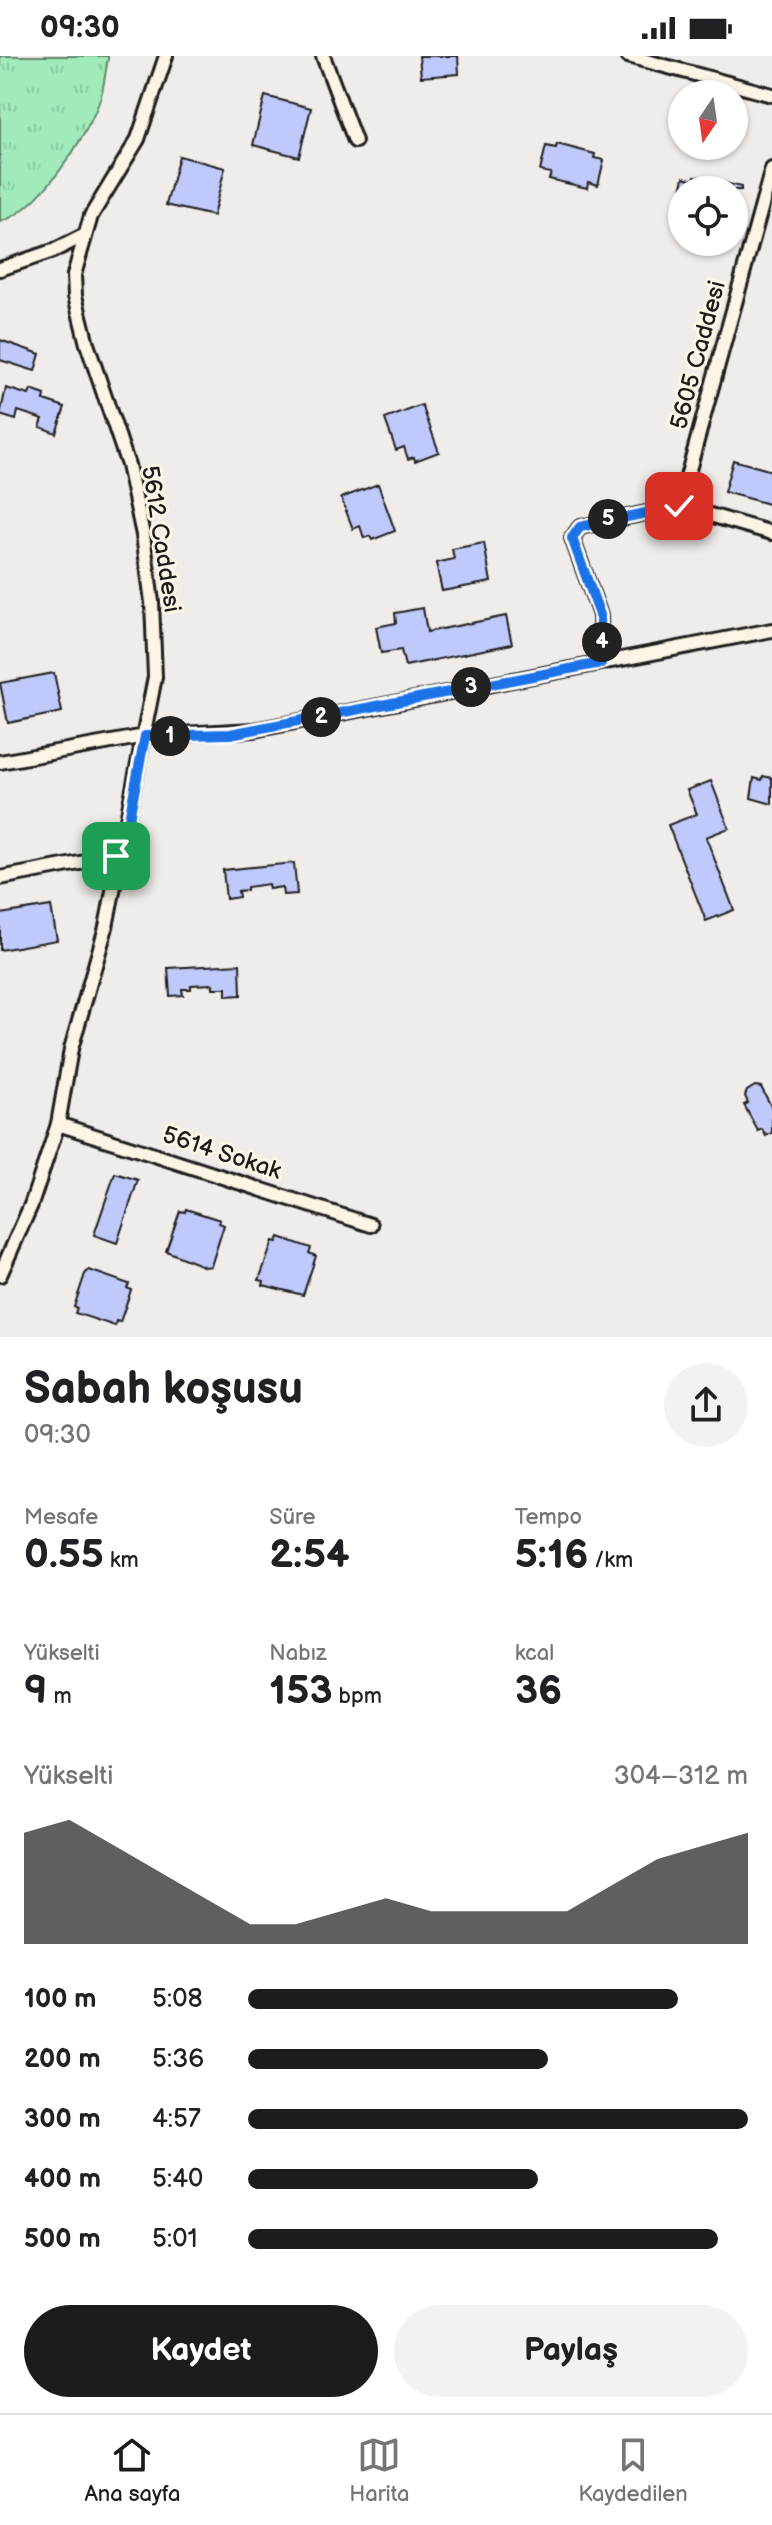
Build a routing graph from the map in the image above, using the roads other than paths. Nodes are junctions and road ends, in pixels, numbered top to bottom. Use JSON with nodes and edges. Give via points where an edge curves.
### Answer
{"nodes":[{"id":1,"x":166,"y":56,"type":"edge"},
{"id":2,"x":323,"y":56,"type":"edge"},
{"id":3,"x":628,"y":56,"type":"edge"},
{"id":4,"x":772,"y":95,"type":"edge"},
{"id":5,"x":355,"y":141,"type":"dead end"},
{"id":6,"x":772,"y":169,"type":"edge"},
{"id":7,"x":83,"y":236,"type":"junction"},
{"id":8,"x":0,"y":269,"type":"edge"},
{"id":9,"x":679,"y":506,"type":"junction"},
{"id":10,"x":772,"y":533,"type":"edge"},
{"id":11,"x":772,"y":630,"type":"edge"},
{"id":12,"x":601,"y":663,"type":"junction"},
{"id":13,"x":145,"y":736,"type":"junction"},
{"id":14,"x":0,"y":762,"type":"edge"},
{"id":15,"x":122,"y":855,"type":"junction"},
{"id":16,"x":0,"y":878,"type":"edge"},
{"id":17,"x":58,"y":1124,"type":"junction"},
{"id":18,"x":371,"y":1225,"type":"dead end"},
{"id":19,"x":0,"y":1275,"type":"edge"}],
"edges":[{"from":1,"to":7,"type":"street","name":"5612 Caddesi","via":[[138,139]]},
{"from":2,"to":5,"type":"street"},
{"from":3,"to":4,"type":"street"},
{"from":6,"to":9,"type":"street","name":"5605 Caddesi"},
{"from":7,"to":8,"type":"street"},
{"from":7,"to":13,"type":"street","name":"5612 Caddesi","via":[[75,296],[128,465],[150,575],[155,677]]},
{"from":9,"to":10,"type":"street"},
{"from":9,"to":12,"type":"street","via":[[575,531],[572,538],[600,615]]},
{"from":11,"to":12,"type":"street"},
{"from":12,"to":13,"type":"street","via":[[230,734]]},
{"from":13,"to":14,"type":"street"},
{"from":13,"to":15,"type":"street","name":"5612 Caddesi"},
{"from":15,"to":16,"type":"street"},
{"from":15,"to":17,"type":"street","name":"5612 Caddesi","via":[[90,994],[71,1049]]},
{"from":17,"to":18,"type":"street","name":"5614 Sokak"},
{"from":17,"to":19,"type":"street","name":"5612 Caddesi"}]}
